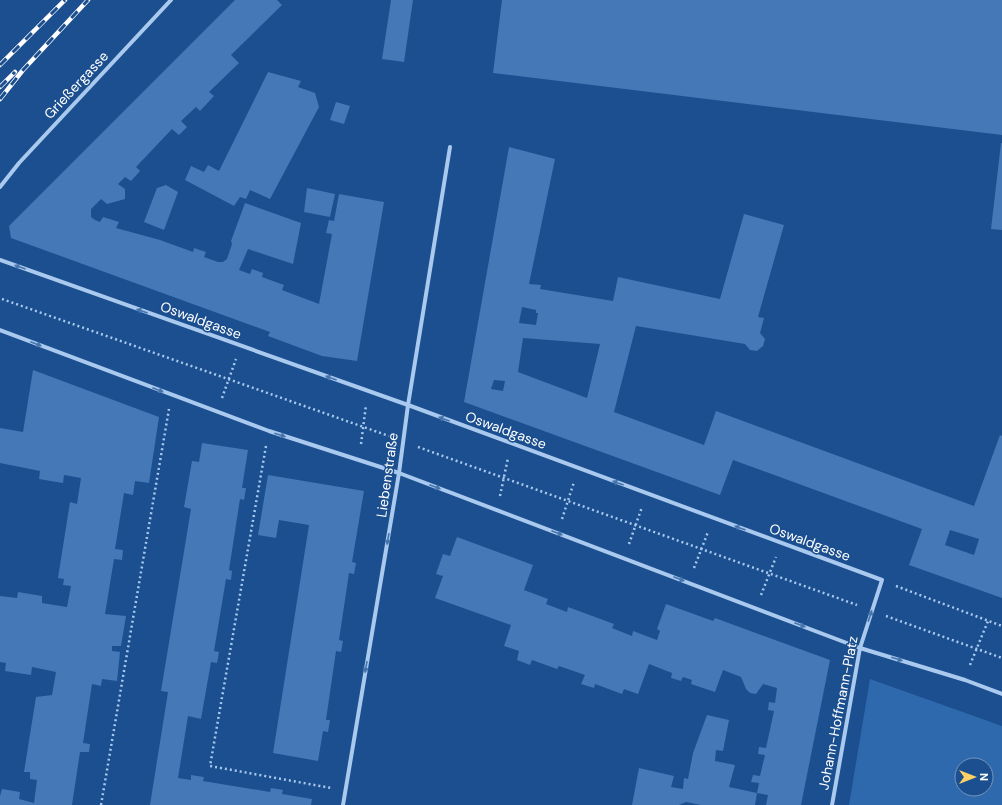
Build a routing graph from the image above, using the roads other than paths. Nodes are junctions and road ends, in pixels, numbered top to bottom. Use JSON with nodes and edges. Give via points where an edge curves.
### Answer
{"nodes":[{"id":1,"x":171,"y":0,"type":"edge"},
{"id":2,"x":450,"y":147,"type":"dead end"},
{"id":3,"x":0,"y":187,"type":"edge"},
{"id":4,"x":0,"y":260,"type":"edge"},
{"id":5,"x":0,"y":330,"type":"edge"},
{"id":6,"x":408,"y":405,"type":"junction"},
{"id":7,"x":399,"y":473,"type":"junction"},
{"id":8,"x":882,"y":580,"type":"joint"},
{"id":9,"x":860,"y":648,"type":"junction"},
{"id":10,"x":1002,"y":694,"type":"edge"},
{"id":11,"x":343,"y":805,"type":"edge"},
{"id":12,"x":832,"y":805,"type":"edge"}],
"edges":[{"from":1,"to":3,"type":"street","name":"Grießergasse","via":[[18,163]]},
{"from":2,"to":6,"type":"street","name":"Liebenstraße"},
{"from":6,"to":4,"type":"street","name":"Oswaldgasse","one_way":true},
{"from":5,"to":7,"type":"street","one_way":true,"via":[[269,431]]},
{"from":6,"to":7,"type":"street","name":"Liebenstraße"},
{"from":8,"to":6,"type":"street","name":"Oswaldgasse","one_way":true},
{"from":7,"to":9,"type":"street","one_way":true},
{"from":7,"to":11,"type":"street","name":"Liebenstraße","one_way":true},
{"from":9,"to":8,"type":"street","name":"Johann-Hoffmann-Platz","one_way":true},
{"from":9,"to":10,"type":"street","one_way":true},
{"from":9,"to":12,"type":"street","name":"Johann-Hoffmann-Platz"}]}
